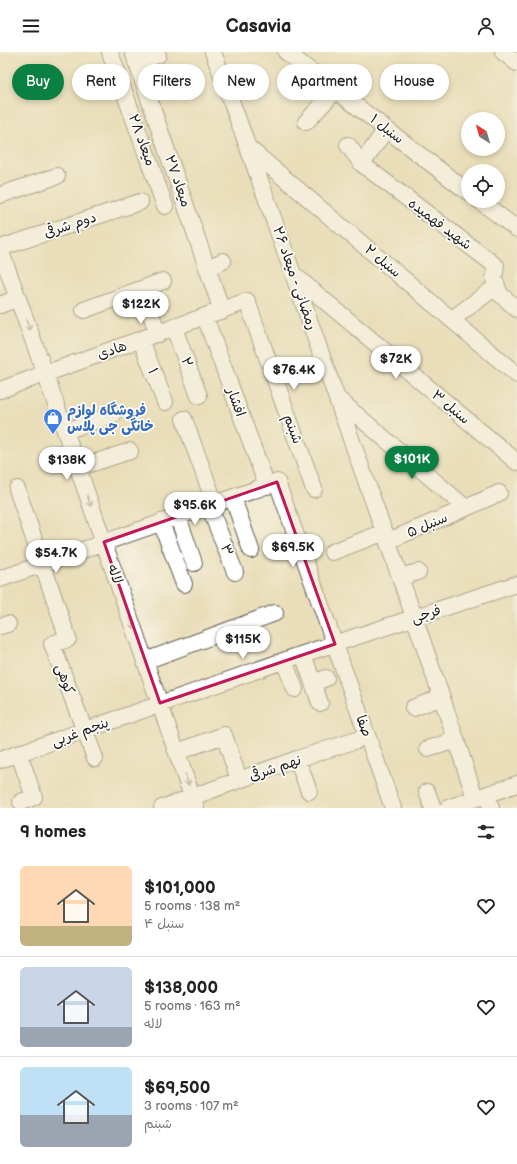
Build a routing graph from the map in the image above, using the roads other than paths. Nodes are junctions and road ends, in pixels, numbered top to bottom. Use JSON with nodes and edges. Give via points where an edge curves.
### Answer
{"nodes":[{"id":1,"x":110,"y":52,"type":"edge"},
{"id":2,"x":213,"y":52,"type":"edge"},
{"id":3,"x":286,"y":52,"type":"edge"},
{"id":4,"x":503,"y":52,"type":"edge"},
{"id":5,"x":158,"y":56,"type":"dead end"},
{"id":6,"x":135,"y":57,"type":"edge"},
{"id":7,"x":517,"y":63,"type":"edge"},
{"id":8,"x":302,"y":64,"type":"edge"},
{"id":9,"x":327,"y":100,"type":"edge"},
{"id":10,"x":349,"y":100,"type":"edge"},
{"id":11,"x":306,"y":122,"type":"dead end"},
{"id":12,"x":386,"y":129,"type":"junction"},
{"id":13,"x":348,"y":145,"type":"dead end"},
{"id":14,"x":249,"y":148,"type":"junction"},
{"id":15,"x":362,"y":164,"type":"junction"},
{"id":16,"x":57,"y":176,"type":"dead end"},
{"id":17,"x":461,"y":187,"type":"edge"},
{"id":18,"x":0,"y":195,"type":"edge"},
{"id":19,"x":140,"y":202,"type":"dead end"},
{"id":20,"x":165,"y":206,"type":"dead end"},
{"id":21,"x":489,"y":208,"type":"edge"},
{"id":22,"x":517,"y":229,"type":"edge"},
{"id":23,"x":0,"y":248,"type":"edge"},
{"id":24,"x":223,"y":261,"type":"dead end"},
{"id":25,"x":207,"y":268,"type":"junction"},
{"id":26,"x":294,"y":275,"type":"junction"},
{"id":27,"x":163,"y":281,"type":"dead end"},
{"id":28,"x":497,"y":286,"type":"junction"},
{"id":29,"x":142,"y":289,"type":"junction"},
{"id":30,"x":18,"y":298,"type":"junction"},
{"id":31,"x":247,"y":301,"type":"joint"},
{"id":32,"x":0,"y":305,"type":"edge"},
{"id":33,"x":517,"y":309,"type":"edge"},
{"id":34,"x":84,"y":310,"type":"dead end"},
{"id":35,"x":222,"y":311,"type":"junction"},
{"id":36,"x":205,"y":317,"type":"junction"},
{"id":37,"x":452,"y":319,"type":"junction"},
{"id":38,"x":174,"y":328,"type":"junction"},
{"id":39,"x":158,"y":334,"type":"junction"},
{"id":40,"x":141,"y":340,"type":"junction"},
{"id":41,"x":45,"y":373,"type":"junction"},
{"id":42,"x":517,"y":375,"type":"edge"},
{"id":43,"x":0,"y":390,"type":"edge"},
{"id":44,"x":199,"y":396,"type":"dead end"},
{"id":45,"x":336,"y":397,"type":"junction"},
{"id":46,"x":165,"y":402,"type":"dead end"},
{"id":47,"x":113,"y":415,"type":"dead end"},
{"id":48,"x":184,"y":419,"type":"dead end"},
{"id":49,"x":65,"y":430,"type":"junction"},
{"id":50,"x":130,"y":451,"type":"dead end"},
{"id":51,"x":517,"y":462,"type":"edge"},
{"id":52,"x":78,"y":468,"type":"junction"},
{"id":53,"x":272,"y":484,"type":"junction"},
{"id":54,"x":17,"y":489,"type":"dead end"},
{"id":55,"x":314,"y":489,"type":"dead end"},
{"id":56,"x":499,"y":493,"type":"dead end"},
{"id":57,"x":233,"y":498,"type":"junction"},
{"id":58,"x":212,"y":505,"type":"junction"},
{"id":59,"x":466,"y":508,"type":"junction"},
{"id":60,"x":178,"y":517,"type":"junction"},
{"id":61,"x":161,"y":522,"type":"junction"},
{"id":62,"x":386,"y":537,"type":"junction"},
{"id":63,"x":104,"y":542,"type":"junction"},
{"id":64,"x":251,"y":550,"type":"dead end"},
{"id":65,"x":332,"y":552,"type":"dead end"},
{"id":66,"x":194,"y":563,"type":"dead end"},
{"id":67,"x":42,"y":564,"type":"junction"},
{"id":68,"x":235,"y":572,"type":"dead end"},
{"id":69,"x":418,"y":572,"type":"dead end"},
{"id":70,"x":400,"y":578,"type":"junction"},
{"id":71,"x":0,"y":579,"type":"edge"},
{"id":72,"x":184,"y":584,"type":"dead end"},
{"id":73,"x":517,"y":584,"type":"edge"},
{"id":74,"x":275,"y":613,"type":"dead end"},
{"id":75,"x":414,"y":618,"type":"junction"},
{"id":76,"x":335,"y":644,"type":"junction"},
{"id":77,"x":303,"y":654,"type":"junction"},
{"id":78,"x":145,"y":661,"type":"junction"},
{"id":79,"x":284,"y":661,"type":"junction"},
{"id":80,"x":295,"y":690,"type":"dead end"},
{"id":81,"x":442,"y":697,"type":"junction"},
{"id":82,"x":160,"y":703,"type":"junction"},
{"id":83,"x":320,"y":703,"type":"dead end"},
{"id":84,"x":413,"y":708,"type":"dead end"},
{"id":85,"x":84,"y":731,"type":"junction"},
{"id":86,"x":358,"y":740,"type":"dead end"},
{"id":87,"x":456,"y":740,"type":"junction"},
{"id":88,"x":428,"y":749,"type":"dead end"},
{"id":89,"x":177,"y":752,"type":"junction"},
{"id":90,"x":19,"y":754,"type":"junction"},
{"id":91,"x":1,"y":758,"type":"edge"},
{"id":92,"x":95,"y":758,"type":"dead end"},
{"id":93,"x":298,"y":759,"type":"junction"},
{"id":94,"x":239,"y":780,"type":"junction"},
{"id":95,"x":517,"y":784,"type":"edge"},
{"id":96,"x":309,"y":791,"type":"dead end"},
{"id":97,"x":427,"y":792,"type":"dead end"},
{"id":98,"x":20,"y":802,"type":"dead end"},
{"id":99,"x":194,"y":802,"type":"edge"},
{"id":100,"x":471,"y":803,"type":"edge"},
{"id":101,"x":162,"y":808,"type":"edge"},
{"id":102,"x":393,"y":808,"type":"edge"},
{"id":103,"x":432,"y":808,"type":"edge"}],
"edges":[{"from":1,"to":20,"type":"street","name":"میعاد ۲۸"},
{"from":2,"to":14,"type":"street","name":"رمضانی - میعاد ۲۶"},
{"from":3,"to":8,"type":"street","name":"سنبل ۱"},
{"from":4,"to":7,"type":"street"},
{"from":5,"to":6,"type":"street"},
{"from":6,"to":25,"type":"street","name":"میعاد ۲۷"},
{"from":9,"to":11,"type":"street"},
{"from":10,"to":12,"type":"street","name":"سنبل ۱"},
{"from":12,"to":15,"type":"street"},
{"from":12,"to":17,"type":"street","name":"سنبل ۱"},
{"from":13,"to":15,"type":"street","name":"شهید فهمیده"},
{"from":14,"to":26,"type":"street","name":"رمضانی - میعاد ۲۶"},
{"from":14,"to":37,"type":"street","name":"سنبل ۲"},
{"from":15,"to":28,"type":"street","name":"شهید فهمیده","via":[[496,266],[494,279]]},
{"from":16,"to":18,"type":"street"},
{"from":19,"to":23,"type":"street","name":"دوم شرقی"},
{"from":21,"to":22,"type":"street"},
{"from":23,"to":30,"type":"street","name":"لاله"},
{"from":24,"to":25,"type":"street"},
{"from":25,"to":35,"type":"street","name":"میعاد ۲۷"},
{"from":26,"to":45,"type":"street","name":"رمضانی - میعاد ۲۶"},
{"from":26,"to":51,"type":"street","name":"سنبل ۳"},
{"from":27,"to":29,"type":"street"},
{"from":28,"to":33,"type":"street","via":[[500,294]]},
{"from":28,"to":37,"type":"street"},
{"from":29,"to":34,"type":"street"},
{"from":29,"to":39,"type":"street"},
{"from":30,"to":32,"type":"street"},
{"from":30,"to":41,"type":"street","name":"لاله","one_way":true},
{"from":31,"to":35,"type":"street","name":"هادی"},
{"from":31,"to":55,"type":"street","name":"شبنم"},
{"from":35,"to":36,"type":"street","name":"هادی"},
{"from":36,"to":38,"type":"street","name":"هادی"},
{"from":36,"to":53,"type":"street","name":"افشار"},
{"from":37,"to":42,"type":"street","name":"سنبل ۲"},
{"from":38,"to":39,"type":"street","name":"هادی"},
{"from":38,"to":44,"type":"street","name":"۲"},
{"from":39,"to":40,"type":"street","name":"هادی"},
{"from":40,"to":41,"type":"street","name":"هادی"},
{"from":40,"to":46,"type":"street","name":"۱"},
{"from":41,"to":43,"type":"street","name":"هادی"},
{"from":41,"to":49,"type":"street","name":"لاله"},
{"from":45,"to":59,"type":"street"},
{"from":45,"to":62,"type":"street","name":"رمضانی - میعاد ۲۶"},
{"from":47,"to":49,"type":"street"},
{"from":48,"to":58,"type":"street","name":"۳"},
{"from":49,"to":52,"type":"street","name":"لاله"},
{"from":50,"to":52,"type":"street"},
{"from":52,"to":63,"type":"street","name":"لاله","one_way":true},
{"from":53,"to":57,"type":"street"},
{"from":53,"to":76,"type":"street","name":"افشار"},
{"from":54,"to":67,"type":"street"},
{"from":56,"to":59,"type":"street","name":"سنبل ۵"},
{"from":57,"to":58,"type":"street"},
{"from":57,"to":64,"type":"street"},
{"from":58,"to":60,"type":"street"},
{"from":58,"to":68,"type":"street","name":"۳"},
{"from":59,"to":62,"type":"street","name":"سنبل ۵"},
{"from":60,"to":61,"type":"street"},
{"from":60,"to":66,"type":"street"},
{"from":61,"to":63,"type":"street"},
{"from":61,"to":72,"type":"street"},
{"from":62,"to":65,"type":"street","name":"سنبل ۵"},
{"from":62,"to":70,"type":"street","name":"رمضانی - میعاد ۲۶"},
{"from":63,"to":67,"type":"street"},
{"from":63,"to":78,"type":"street","name":"لاله","one_way":true},
{"from":67,"to":71,"type":"street"},
{"from":67,"to":85,"type":"street","name":"کوهی","via":[[68,639],[52,644]]},
{"from":69,"to":70,"type":"street"},
{"from":70,"to":75,"type":"street","name":"رمضانی - میعاد ۲۶"},
{"from":73,"to":75,"type":"street","name":"فرجی"},
{"from":74,"to":78,"type":"street"},
{"from":75,"to":76,"type":"street","name":"فرجی"},
{"from":75,"to":81,"type":"street","name":"رمضانی - میعاد ۲۶"},
{"from":76,"to":77,"type":"street","name":"فرجی"},
{"from":76,"to":102,"type":"street","name":"صفا"},
{"from":77,"to":79,"type":"street","name":"فرجی"},
{"from":77,"to":83,"type":"street","via":[[320,680]]},
{"from":78,"to":82,"type":"street","name":"لاله"},
{"from":79,"to":80,"type":"street"},
{"from":79,"to":82,"type":"street","name":"پنجم غربی"},
{"from":81,"to":84,"type":"street"},
{"from":81,"to":87,"type":"street","name":"رمضانی - میعاد ۲۶"},
{"from":82,"to":85,"type":"street","name":"پنجم غربی"},
{"from":82,"to":89,"type":"street","name":"لاله"},
{"from":85,"to":90,"type":"street","name":"پنجم غربی"},
{"from":85,"to":92,"type":"street"},
{"from":86,"to":93,"type":"street","name":"نهم شرقی"},
{"from":87,"to":88,"type":"street"},
{"from":87,"to":100,"type":"street","name":"رمضانی - میعاد ۲۶"},
{"from":89,"to":94,"type":"street","via":[[224,735]]},
{"from":89,"to":99,"type":"street","name":"لاله","one_way":true},
{"from":90,"to":91,"type":"street","name":"پنجم غربی"},
{"from":90,"to":98,"type":"street","via":[[34,796]]},
{"from":93,"to":94,"type":"street","name":"نهم شرقی"},
{"from":93,"to":96,"type":"street"},
{"from":94,"to":99,"type":"street","name":"نهم شرقی"},
{"from":95,"to":100,"type":"street"},
{"from":97,"to":103,"type":"street"},
{"from":99,"to":101,"type":"street","name":"نهم شرقی"}]}
